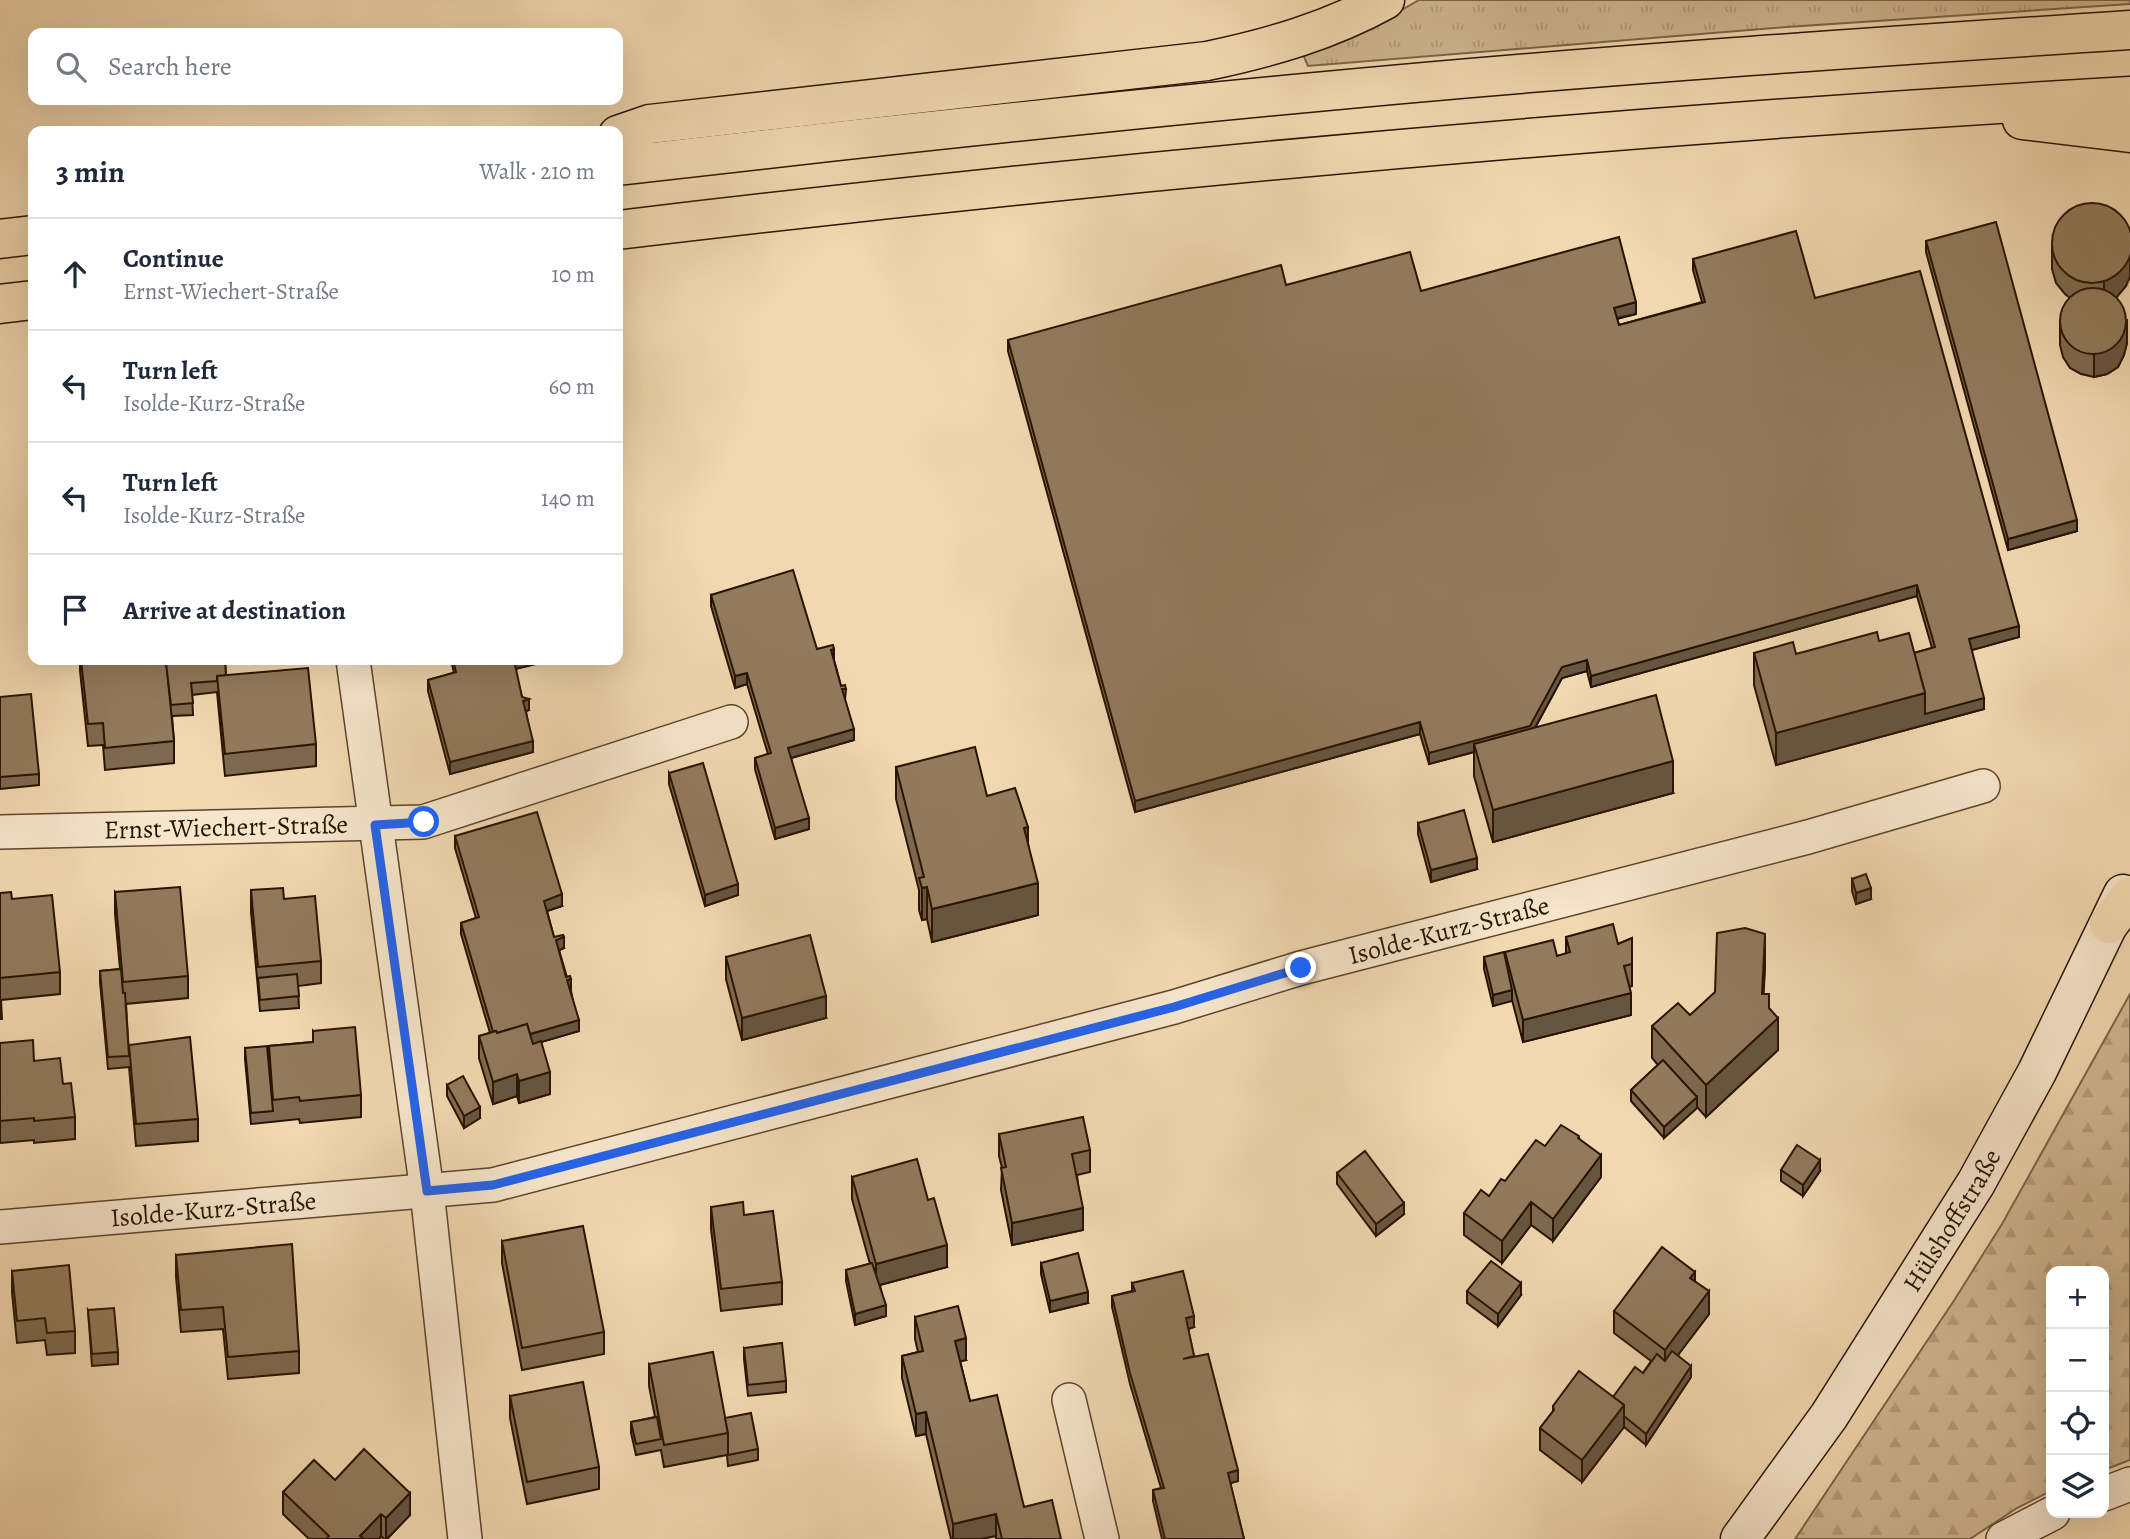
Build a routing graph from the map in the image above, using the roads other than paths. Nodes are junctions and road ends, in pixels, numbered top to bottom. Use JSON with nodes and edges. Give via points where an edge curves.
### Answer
{"nodes":[{"id":1,"x":1385,"y":0,"type":"edge"},
{"id":2,"x":2130,"y":30,"type":"edge"},
{"id":3,"x":2130,"y":96,"type":"edge"},
{"id":4,"x":1923,"y":108,"type":"junction"},
{"id":5,"x":623,"y":133,"type":"edge"},
{"id":6,"x":2130,"y":133,"type":"edge"},
{"id":7,"x":623,"y":165,"type":"edge"},
{"id":8,"x":623,"y":229,"type":"edge"},
{"id":9,"x":28,"y":236,"type":"edge"},
{"id":10,"x":0,"y":239,"type":"edge"},
{"id":11,"x":28,"y":301,"type":"edge"},
{"id":12,"x":0,"y":304,"type":"edge"},
{"id":13,"x":354,"y":665,"type":"edge"},
{"id":14,"x":731,"y":722,"type":"dead end"},
{"id":15,"x":1983,"y":786,"type":"dead end"},
{"id":16,"x":375,"y":825,"type":"junction"},
{"id":17,"x":0,"y":832,"type":"edge"},
{"id":18,"x":2130,"y":880,"type":"edge"},
{"id":19,"x":2120,"y":910,"type":"edge"},
{"id":20,"x":427,"y":1191,"type":"junction"},
{"id":21,"x":0,"y":1227,"type":"edge"},
{"id":22,"x":1069,"y":1400,"type":"dead end"},
{"id":23,"x":2130,"y":1483,"type":"edge"},
{"id":24,"x":2109,"y":1491,"type":"edge"},
{"id":25,"x":2046,"y":1517,"type":"edge"},
{"id":26,"x":465,"y":1539,"type":"edge"},
{"id":27,"x":1102,"y":1539,"type":"edge"},
{"id":28,"x":1740,"y":1539,"type":"edge"},
{"id":29,"x":2003,"y":1539,"type":"edge"}],
"edges":[{"from":1,"to":5,"type":"highway","via":[[1331,27],[1207,61],[650,124]]},
{"from":2,"to":7,"type":"highway","via":[[1332,90]]},
{"from":3,"to":4,"type":"highway"},
{"from":4,"to":6,"type":"highway"},
{"from":4,"to":8,"type":"highway","via":[[1329,155]]},
{"from":9,"to":10,"type":"highway"},
{"from":11,"to":12,"type":"highway"},
{"from":13,"to":16,"type":"street"},
{"from":14,"to":16,"type":"street","name":"Ernst-Wiechert-Straße","via":[[424,822]]},
{"from":15,"to":20,"type":"street","name":"Isolde-Kurz-Straße","via":[[1808,837],[1301,968],[1174,1007],[493,1185]]},
{"from":16,"to":17,"type":"street","name":"Ernst-Wiechert-Straße"},
{"from":16,"to":20,"type":"street"},
{"from":18,"to":19,"type":"main road","name":"Hülshoffstraße"},
{"from":19,"to":28,"type":"main road","name":"Hülshoffstraße","via":[[1976,1183],[1829,1416]]},
{"from":20,"to":21,"type":"street","name":"Isolde-Kurz-Straße"},
{"from":20,"to":26,"type":"street"},
{"from":22,"to":27,"type":"street"},
{"from":23,"to":24,"type":"street"},
{"from":25,"to":29,"type":"street"}]}
